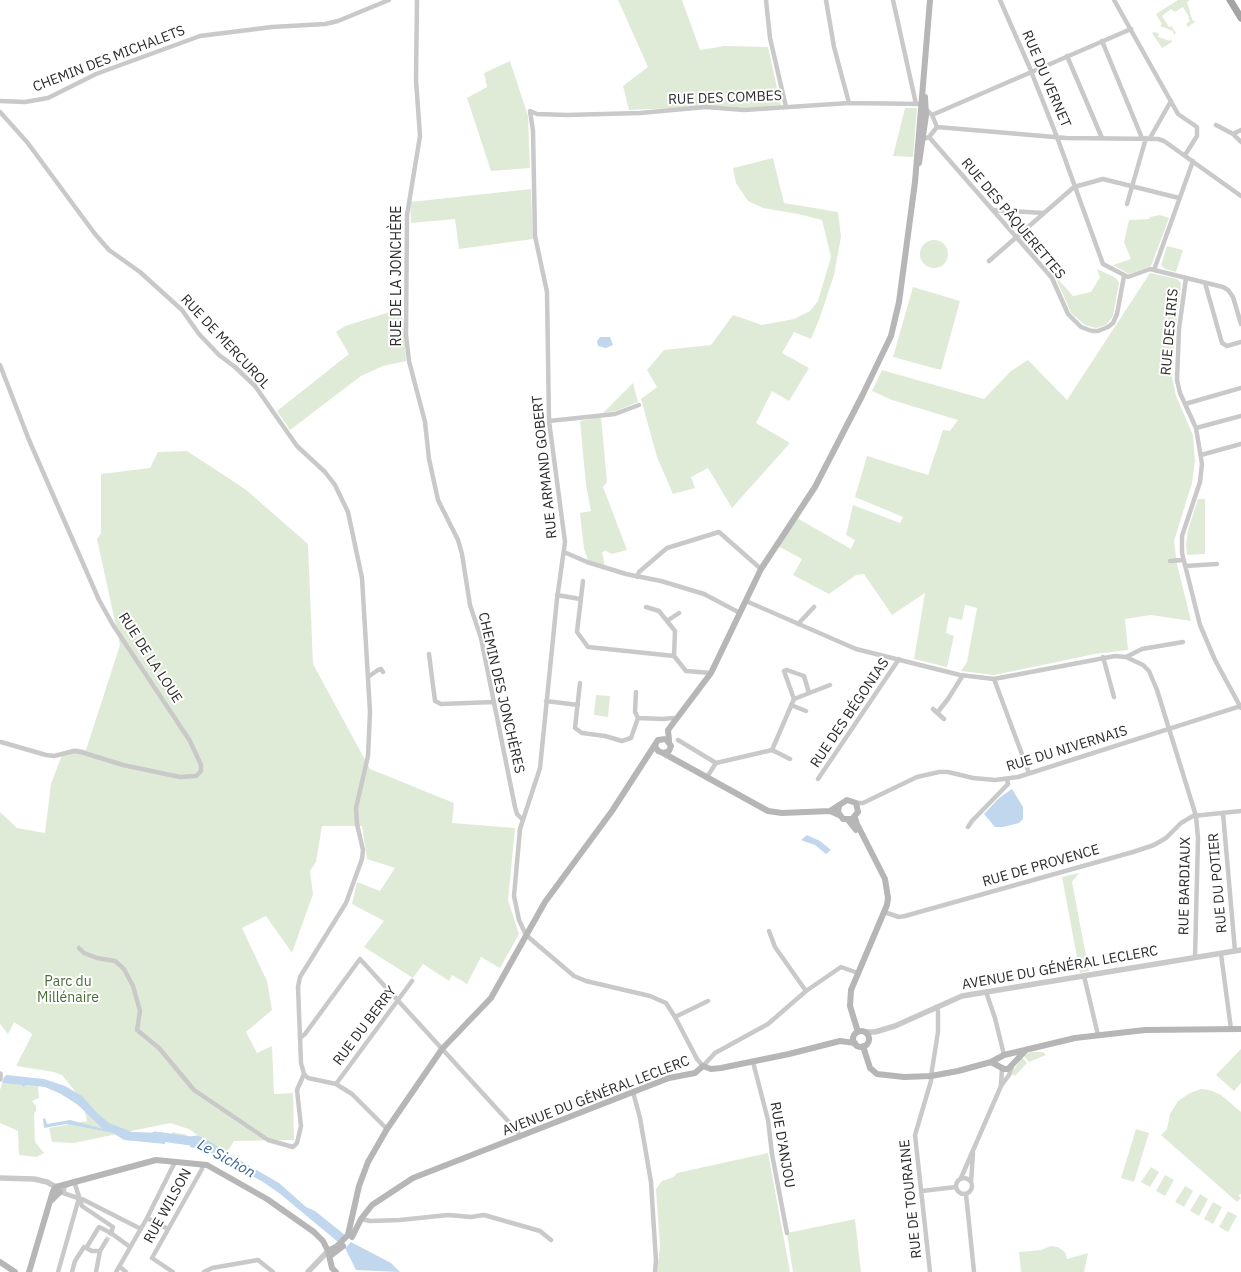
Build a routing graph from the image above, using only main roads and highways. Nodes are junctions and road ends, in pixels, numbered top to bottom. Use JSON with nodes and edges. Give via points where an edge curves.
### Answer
{"nodes":[{"id":1,"x":930,"y":0,"type":"edge"},
{"id":2,"x":1230,"y":0,"type":"edge"},
{"id":3,"x":1241,"y":18,"type":"edge"},
{"id":4,"x":924,"y":111,"type":"junction"},
{"id":5,"x":915,"y":182,"type":"junction"},
{"id":6,"x":681,"y":713,"type":"junction"},
{"id":7,"x":660,"y":738,"type":"junction"},
{"id":8,"x":669,"y":740,"type":"junction"},
{"id":9,"x":655,"y":746,"type":"junction"},
{"id":10,"x":670,"y":749,"type":"junction"},
{"id":11,"x":663,"y":753,"type":"junction"},
{"id":12,"x":675,"y":759,"type":"junction"},
{"id":13,"x":839,"y":806,"type":"junction"},
{"id":14,"x":830,"y":811,"type":"junction"},
{"id":15,"x":839,"y":815,"type":"junction"},
{"id":16,"x":855,"y":818,"type":"junction"},
{"id":17,"x":848,"y":820,"type":"junction"},
{"id":18,"x":884,"y":912,"type":"junction"},
{"id":19,"x":1241,"y":1029,"type":"edge"},
{"id":20,"x":858,"y":1032,"type":"junction"},
{"id":21,"x":855,"y":1043,"type":"junction"},
{"id":22,"x":863,"y":1046,"type":"junction"},
{"id":23,"x":1026,"y":1050,"type":"junction"},
{"id":24,"x":1004,"y":1056,"type":"junction"},
{"id":25,"x":991,"y":1062,"type":"junction"},
{"id":26,"x":1012,"y":1065,"type":"junction"},
{"id":27,"x":1001,"y":1067,"type":"junction"},
{"id":28,"x":354,"y":1208,"type":"junction"},
{"id":29,"x":361,"y":1219,"type":"junction"},
{"id":30,"x":350,"y":1236,"type":"junction"},
{"id":31,"x":329,"y":1254,"type":"junction"},
{"id":32,"x":0,"y":1262,"type":"edge"},
{"id":33,"x":15,"y":1272,"type":"edge"},
{"id":34,"x":29,"y":1272,"type":"edge"},
{"id":35,"x":336,"y":1272,"type":"edge"}],
"edges":[{"from":1,"to":4,"type":"main road"},
{"from":2,"to":3,"type":"main road"},
{"from":4,"to":5,"type":"main road"},
{"from":4,"to":5,"type":"main road","via":[[926,138]]},
{"from":5,"to":6,"type":"main road","via":[[899,302],[891,336],[815,487],[761,569],[711,673]]},
{"from":6,"to":7,"type":"main road","via":[[665,721]]},
{"from":6,"to":8,"type":"main road","via":[[668,730]]},
{"from":7,"to":8,"type":"main road"},
{"from":7,"to":9,"type":"main road"},
{"from":8,"to":10,"type":"main road"},
{"from":9,"to":11,"type":"main road"},
{"from":9,"to":28,"type":"main road","via":[[546,902],[491,998],[442,1049],[387,1129],[368,1162]]},
{"from":10,"to":11,"type":"main road"},
{"from":10,"to":12,"type":"main road"},
{"from":11,"to":12,"type":"main road"},
{"from":12,"to":14,"type":"main road","via":[[768,811]]},
{"from":13,"to":14,"type":"main road"},
{"from":13,"to":15,"type":"main road"},
{"from":13,"to":16,"type":"main road","via":[[847,800],[856,803],[858,812]]},
{"from":14,"to":15,"type":"main road"},
{"from":15,"to":17,"type":"main road"},
{"from":16,"to":17,"type":"main road"},
{"from":16,"to":18,"type":"main road","via":[[884,879],[888,898]]},
{"from":17,"to":18,"type":"main road","via":[[854,826],[880,876],[885,894]]},
{"from":18,"to":20,"type":"main road","via":[[851,990],[851,1013]]},
{"from":19,"to":23,"type":"main road","via":[[1145,1030],[1049,1043]]},
{"from":20,"to":21,"type":"main road","via":[[854,1037]]},
{"from":20,"to":22,"type":"main road","via":[[865,1032],[869,1039]]},
{"from":21,"to":22,"type":"main road","via":[[857,1046]]},
{"from":21,"to":29,"type":"main road","name":"AVENUE DU GÉNÉRAL LECLERC","via":[[840,1041],[711,1070],[703,1066],[696,1074],[669,1078],[413,1178],[380,1199]]},
{"from":22,"to":25,"type":"main road","via":[[870,1068],[877,1074],[931,1076],[958,1072]]},
{"from":23,"to":24,"type":"main road"},
{"from":23,"to":26,"type":"main road"},
{"from":24,"to":25,"type":"main road"},
{"from":24,"to":26,"type":"main road","via":[[1012,1057]]},
{"from":24,"to":27,"type":"main road"},
{"from":25,"to":27,"type":"main road"},
{"from":26,"to":27,"type":"main road","via":[[1006,1069]]},
{"from":28,"to":29,"type":"main road"},
{"from":28,"to":30,"type":"main road"},
{"from":29,"to":30,"type":"main road","name":"AVENUE DU GÉNÉRAL LECLERC"},
{"from":30,"to":31,"type":"main road","name":"AVENUE DU GÉNÉRAL LECLERC"},
{"from":31,"to":34,"type":"main road","via":[[323,1241],[290,1214],[207,1165],[156,1160],[74,1181],[60,1191],[52,1200]]},
{"from":31,"to":35,"type":"main road","via":[[332,1268]]},
{"from":32,"to":33,"type":"main road"}]}
